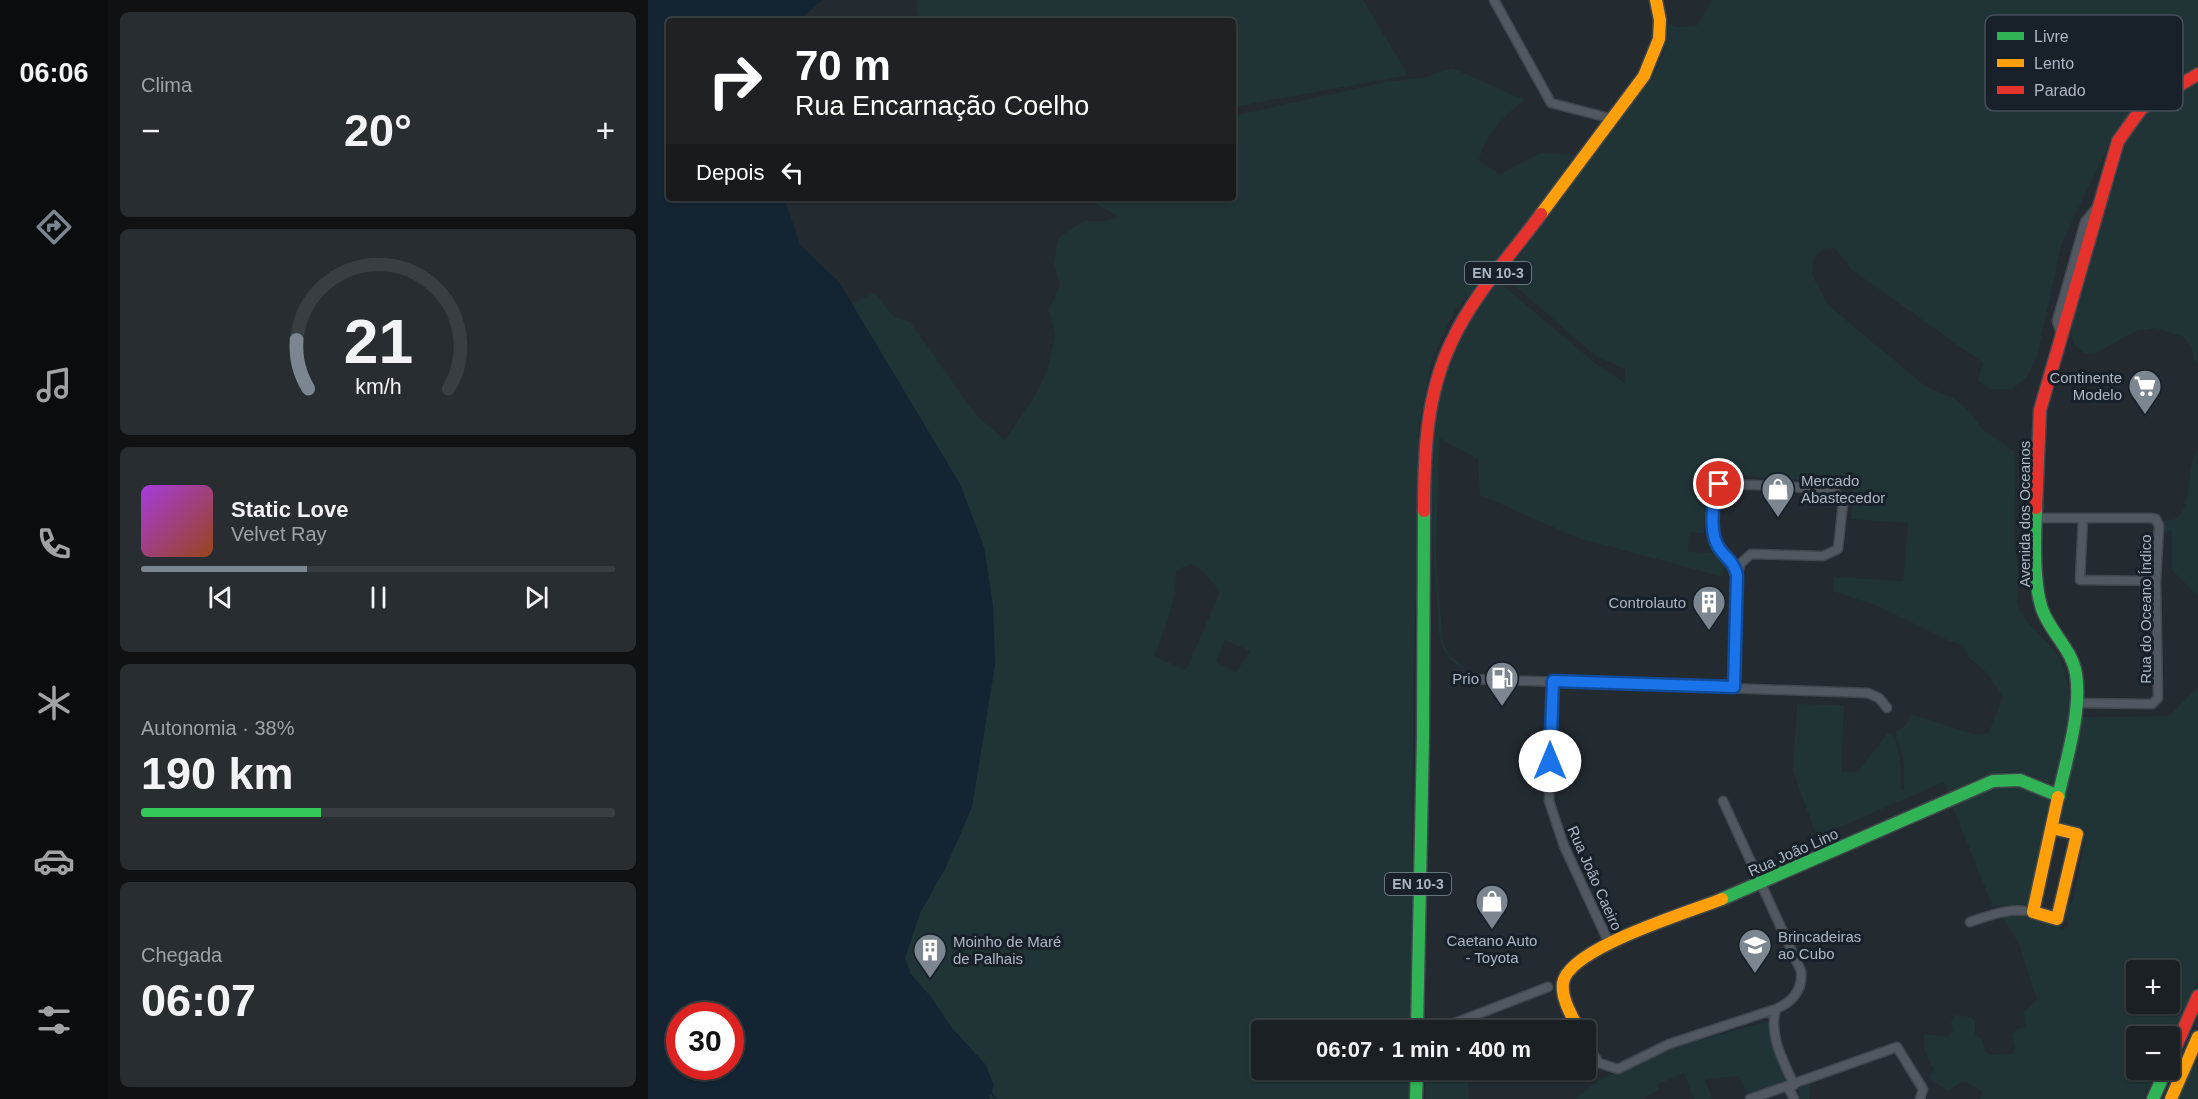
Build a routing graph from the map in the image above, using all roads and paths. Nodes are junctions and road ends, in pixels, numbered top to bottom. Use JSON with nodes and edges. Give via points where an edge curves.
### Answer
{"nodes":[{"id":1,"x":1494,"y":0,"type":"edge"},
{"id":2,"x":1656,"y":0,"type":"edge"},
{"id":3,"x":2198,"y":74,"type":"edge"},
{"id":4,"x":2183,"y":83,"type":"edge"},
{"id":5,"x":2140,"y":111,"type":"edge"},
{"id":6,"x":1613,"y":118,"type":"junction"},
{"id":7,"x":2036,"y":518,"type":"junction"},
{"id":8,"x":2083,"y":518,"type":"junction"},
{"id":9,"x":1737,"y":575,"type":"junction"},
{"id":10,"x":2156,"y":581,"type":"junction"},
{"id":11,"x":1471,"y":679,"type":"dead end"},
{"id":12,"x":1553,"y":681,"type":"junction"},
{"id":13,"x":1734,"y":687,"type":"junction"},
{"id":14,"x":2075,"y":703,"type":"junction"},
{"id":15,"x":1887,"y":708,"type":"dead end"},
{"id":16,"x":2059,"y":796,"type":"junction"},
{"id":17,"x":1723,"y":801,"type":"dead end"},
{"id":18,"x":2052,"y":828,"type":"junction"},
{"id":19,"x":1761,"y":883,"type":"junction"},
{"id":20,"x":2033,"y":912,"type":"junction"},
{"id":21,"x":1970,"y":922,"type":"dead end"},
{"id":22,"x":1609,"y":943,"type":"junction"},
{"id":23,"x":1548,"y":987,"type":"dead end"},
{"id":24,"x":2198,"y":996,"type":"edge"},
{"id":25,"x":1776,"y":1010,"type":"junction"},
{"id":26,"x":1417,"y":1020,"type":"edge"},
{"id":27,"x":1463,"y":1020,"type":"edge"},
{"id":28,"x":1574,"y":1020,"type":"edge"},
{"id":29,"x":2180,"y":1037,"type":"edge"},
{"id":30,"x":2198,"y":1037,"type":"edge"},
{"id":31,"x":1596,"y":1058,"type":"edge"},
{"id":32,"x":1417,"y":1080,"type":"edge"},
{"id":33,"x":2161,"y":1080,"type":"edge"},
{"id":34,"x":1791,"y":1086,"type":"junction"},
{"id":35,"x":1416,"y":1099,"type":"edge"},
{"id":36,"x":1750,"y":1099,"type":"edge"},
{"id":37,"x":1794,"y":1099,"type":"edge"},
{"id":38,"x":1920,"y":1099,"type":"edge"},
{"id":39,"x":2152,"y":1099,"type":"edge"},
{"id":40,"x":2171,"y":1099,"type":"edge"}],
"edges":[{"from":1,"to":6,"type":"street","via":[[1551,103]]},
{"from":2,"to":6,"type":"main road","number":"EN 10-3","via":[[1661,34],[1654,56]]},
{"from":3,"to":4,"type":"main road","name":"Avenida dos Oceanos"},
{"from":5,"to":7,"type":"main road","name":"Avenida dos Oceanos","via":[[2118,141],[2040,410]]},
{"from":6,"to":26,"type":"main road","number":"EN 10-3","via":[[1467,314],[1440,369],[1429,411],[1424,479]]},
{"from":7,"to":8,"type":"street","name":"Rua do Oceano Índico"},
{"from":7,"to":14,"type":"main road","name":"Avenida dos Oceanos","via":[[2038,589],[2043,610],[2076,674]]},
{"from":8,"to":10,"type":"street","name":"Rua do Oceano Índico","via":[[2156,519]]},
{"from":8,"to":10,"type":"street","via":[[2080,580]]},
{"from":9,"to":9,"type":"street","via":[[1741,563],[1751,554],[1823,556],[1838,549],[1843,503],[1836,493],[1789,486],[1719,484],[1714,538],[1735,565]]},
{"from":9,"to":13,"type":"street"},
{"from":10,"to":14,"type":"street","name":"Rua do Oceano Índico","via":[[2157,701]]},
{"from":11,"to":12,"type":"street"},
{"from":12,"to":13,"type":"street"},
{"from":12,"to":22,"type":"street","name":"Rua João Caeiro","via":[[1550,801],[1563,846]]},
{"from":13,"to":15,"type":"street","via":[[1868,693]]},
{"from":14,"to":16,"type":"main road","name":"Avenida dos Oceanos"},
{"from":16,"to":18,"type":"main road","name":"Avenida dos Oceanos"},
{"from":16,"to":19,"type":"main road","name":"Rua João Lino","via":[[2026,780],[1993,781]]},
{"from":17,"to":19,"type":"street"},
{"from":18,"to":20,"type":"main road","name":"Avenida dos Oceanos"},
{"from":18,"to":20,"type":"main road","via":[[2077,834],[2057,919]]},
{"from":19,"to":22,"type":"main road","name":"Rua João Lino"},
{"from":19,"to":25,"type":"street","via":[[1802,971],[1794,998]]},
{"from":20,"to":21,"type":"street","via":[[2006,911]]},
{"from":22,"to":28,"type":"main road","name":"Rua João Lino","via":[[1572,966],[1565,977],[1563,995]]},
{"from":23,"to":27,"type":"street"},
{"from":24,"to":29,"type":"main road"},
{"from":25,"to":31,"type":"street","via":[[1669,1044],[1618,1069]]},
{"from":25,"to":34,"type":"street","via":[[1778,1047]]},
{"from":30,"to":40,"type":"main road"},
{"from":32,"to":35,"type":"main road"},
{"from":33,"to":39,"type":"main road"},
{"from":34,"to":36,"type":"street"},
{"from":34,"to":37,"type":"street"},
{"from":34,"to":38,"type":"street","via":[[1897,1047],[1923,1089]]}]}
